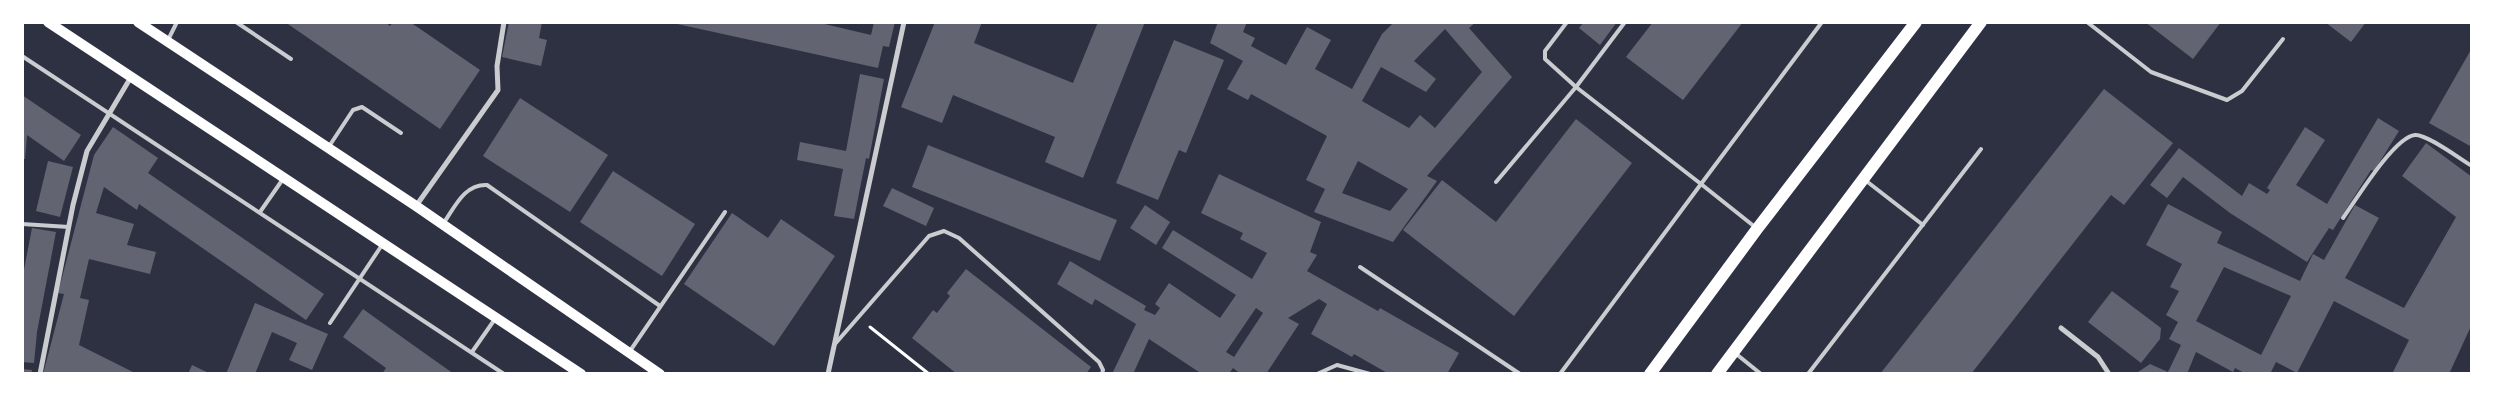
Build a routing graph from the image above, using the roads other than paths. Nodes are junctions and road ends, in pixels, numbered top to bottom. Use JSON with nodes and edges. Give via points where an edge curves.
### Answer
{"nodes":[{"id":1,"x":48,"y":22,"type":"edge"},
{"id":2,"x":138,"y":22,"type":"edge"},
{"id":3,"x":177,"y":22,"type":"edge"},
{"id":4,"x":236,"y":22,"type":"edge"},
{"id":5,"x":504,"y":22,"type":"edge"},
{"id":6,"x":904,"y":22,"type":"edge"},
{"id":7,"x":1567,"y":22,"type":"edge"},
{"id":8,"x":1624,"y":22,"type":"edge"},
{"id":9,"x":1822,"y":22,"type":"edge"},
{"id":10,"x":1916,"y":22,"type":"edge"},
{"id":11,"x":1981,"y":22,"type":"edge"},
{"id":12,"x":2087,"y":22,"type":"edge"},
{"id":13,"x":2283,"y":39,"type":"dead end"},
{"id":14,"x":167,"y":42,"type":"junction"},
{"id":15,"x":22,"y":56,"type":"edge"},
{"id":16,"x":291,"y":59,"type":"dead end"},
{"id":17,"x":132,"y":77,"type":"junction"},
{"id":18,"x":1576,"y":87,"type":"junction"},
{"id":19,"x":109,"y":112,"type":"junction"},
{"id":20,"x":401,"y":133,"type":"dead end"},
{"id":21,"x":328,"y":148,"type":"junction"},
{"id":22,"x":1981,"y":149,"type":"dead end"},
{"id":23,"x":2472,"y":166,"type":"edge"},
{"id":24,"x":284,"y":177,"type":"junction"},
{"id":25,"x":1864,"y":179,"type":"junction"},
{"id":26,"x":1496,"y":182,"type":"dead end"},
{"id":27,"x":1701,"y":184,"type":"junction"},
{"id":28,"x":416,"y":206,"type":"junction"},
{"id":29,"x":260,"y":212,"type":"junction"},
{"id":30,"x":724,"y":212,"type":"dead end"},
{"id":31,"x":2343,"y":218,"type":"dead end"},
{"id":32,"x":22,"y":224,"type":"edge"},
{"id":33,"x":443,"y":224,"type":"junction"},
{"id":34,"x":1922,"y":225,"type":"junction"},
{"id":35,"x":69,"y":227,"type":"junction"},
{"id":36,"x":1757,"y":229,"type":"junction"},
{"id":37,"x":384,"y":243,"type":"junction"},
{"id":38,"x":1360,"y":267,"type":"dead end"},
{"id":39,"x":359,"y":279,"type":"junction"},
{"id":40,"x":660,"y":306,"type":"junction"},
{"id":41,"x":496,"y":318,"type":"junction"},
{"id":42,"x":330,"y":323,"type":"dead end"},
{"id":43,"x":2062,"y":328,"type":"dead end"},
{"id":44,"x":834,"y":346,"type":"junction"},
{"id":45,"x":472,"y":352,"type":"junction"},
{"id":46,"x":629,"y":352,"type":"junction"},
{"id":47,"x":1733,"y":352,"type":"junction"},
{"id":48,"x":567,"y":370,"type":"edge"},
{"id":49,"x":40,"y":374,"type":"edge"},
{"id":50,"x":504,"y":374,"type":"edge"},
{"id":51,"x":581,"y":374,"type":"edge"},
{"id":52,"x":660,"y":374,"type":"edge"},
{"id":53,"x":828,"y":374,"type":"edge"},
{"id":54,"x":1102,"y":374,"type":"edge"},
{"id":55,"x":1317,"y":374,"type":"edge"},
{"id":56,"x":1370,"y":374,"type":"edge"},
{"id":57,"x":1520,"y":374,"type":"edge"},
{"id":58,"x":1560,"y":374,"type":"edge"},
{"id":59,"x":1650,"y":374,"type":"edge"},
{"id":60,"x":1717,"y":374,"type":"edge"},
{"id":61,"x":1761,"y":374,"type":"edge"},
{"id":62,"x":1808,"y":374,"type":"edge"},
{"id":63,"x":2109,"y":374,"type":"edge"}],
"edges":[{"from":1,"to":17,"type":"main road"},
{"from":2,"to":14,"type":"main road"},
{"from":3,"to":14,"type":"lane"},
{"from":4,"to":16,"type":"lane"},
{"from":5,"to":28,"type":"street","via":[[497,66],[498,90]]},
{"from":6,"to":44,"type":"street"},
{"from":7,"to":18,"type":"lane","via":[[1545,51],[1545,59]]},
{"from":8,"to":18,"type":"lane"},
{"from":9,"to":27,"type":"lane"},
{"from":10,"to":36,"type":"main road"},
{"from":11,"to":25,"type":"main road"},
{"from":12,"to":13,"type":"lane","via":[[2151,72],[2227,100],[2242,91]]},
{"from":14,"to":21,"type":"main road"},
{"from":15,"to":19,"type":"lane"},
{"from":17,"to":19,"type":"street"},
{"from":17,"to":24,"type":"main road"},
{"from":18,"to":26,"type":"lane"},
{"from":18,"to":27,"type":"lane"},
{"from":19,"to":29,"type":"lane"},
{"from":19,"to":35,"type":"street","via":[[87,151]]},
{"from":20,"to":21,"type":"lane","via":[[362,107],[353,110]]},
{"from":21,"to":28,"type":"main road"},
{"from":22,"to":34,"type":"lane"},
{"from":23,"to":31,"type":"lane","via":[[2426,138],[2416,134],[2408,137],[2383,160]]},
{"from":24,"to":29,"type":"lane"},
{"from":24,"to":37,"type":"main road"},
{"from":25,"to":34,"type":"lane"},
{"from":25,"to":47,"type":"main road"},
{"from":27,"to":36,"type":"lane"},
{"from":27,"to":58,"type":"lane"},
{"from":28,"to":33,"type":"main road"},
{"from":29,"to":39,"type":"lane"},
{"from":30,"to":40,"type":"lane"},
{"from":32,"to":35,"type":"lane"},
{"from":33,"to":40,"type":"lane","via":[[467,190],[476,185],[487,185]]},
{"from":33,"to":46,"type":"main road"},
{"from":34,"to":62,"type":"lane"},
{"from":35,"to":49,"type":"street"},
{"from":36,"to":59,"type":"main road"},
{"from":37,"to":39,"type":"lane"},
{"from":37,"to":41,"type":"main road"},
{"from":38,"to":57,"type":"lane"},
{"from":39,"to":42,"type":"lane"},
{"from":39,"to":45,"type":"lane"},
{"from":40,"to":46,"type":"lane"},
{"from":41,"to":45,"type":"lane"},
{"from":41,"to":48,"type":"main road"},
{"from":43,"to":63,"type":"street","via":[[2098,357]]},
{"from":44,"to":53,"type":"street"},
{"from":44,"to":54,"type":"lane","via":[[929,236],[944,231],[959,238],[1099,362]]},
{"from":45,"to":50,"type":"lane"},
{"from":46,"to":52,"type":"main road"},
{"from":47,"to":60,"type":"main road"},
{"from":47,"to":61,"type":"lane"},
{"from":48,"to":51,"type":"main road"},
{"from":55,"to":56,"type":"lane","via":[[1337,365]]}]}
